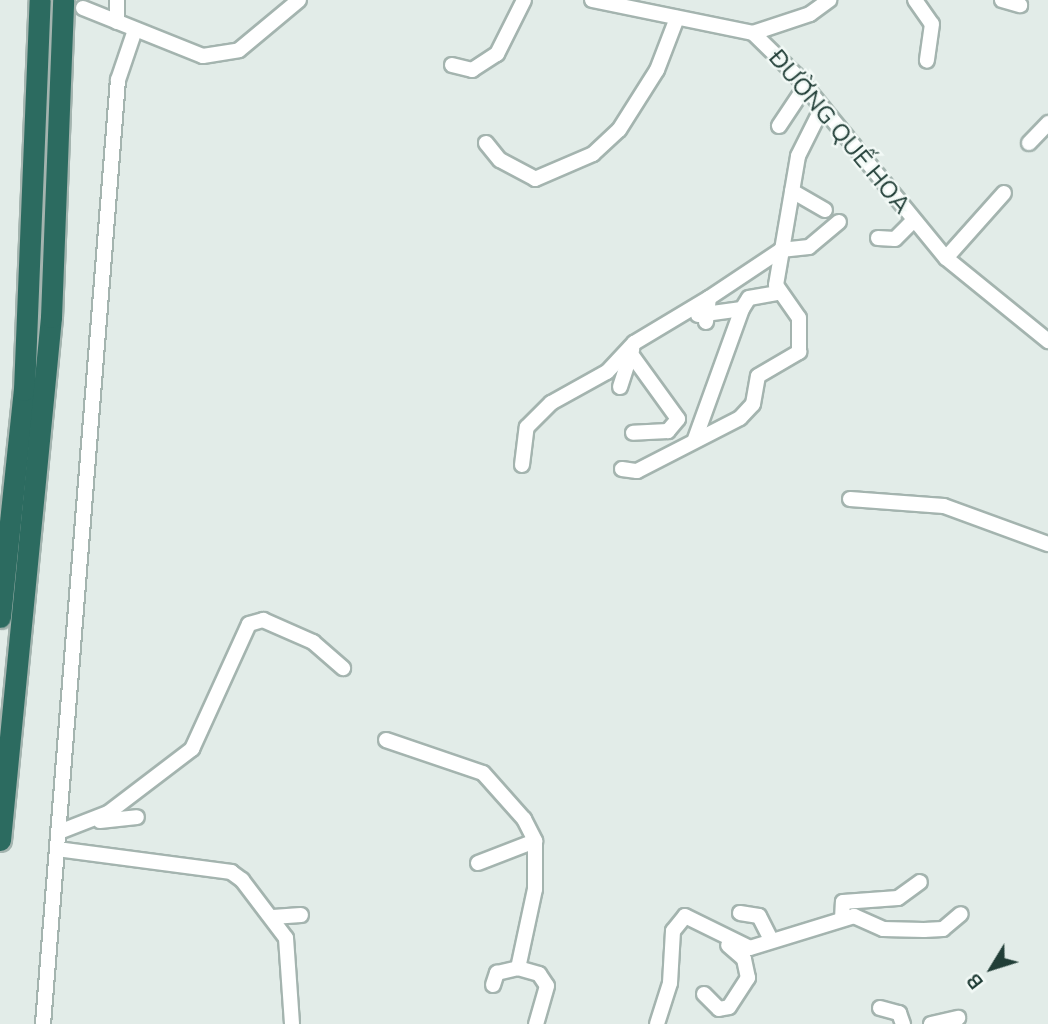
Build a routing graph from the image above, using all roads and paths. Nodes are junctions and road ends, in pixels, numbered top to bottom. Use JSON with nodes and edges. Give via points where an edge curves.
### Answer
{"nodes":[{"id":1,"x":40,"y":0,"type":"edge"},
{"id":2,"x":63,"y":0,"type":"edge"},
{"id":3,"x":117,"y":0,"type":"edge"},
{"id":4,"x":299,"y":0,"type":"edge"},
{"id":5,"x":524,"y":0,"type":"edge"},
{"id":6,"x":592,"y":0,"type":"edge"},
{"id":7,"x":829,"y":0,"type":"edge"},
{"id":8,"x":915,"y":0,"type":"edge"},
{"id":9,"x":1002,"y":0,"type":"edge"},
{"id":10,"x":1020,"y":5,"type":"dead end"},
{"id":11,"x":83,"y":8,"type":"dead end"},
{"id":12,"x":677,"y":18,"type":"junction"},
{"id":13,"x":117,"y":22,"type":"junction"},
{"id":14,"x":134,"y":33,"type":"junction"},
{"id":15,"x":753,"y":33,"type":"junction"},
{"id":16,"x":927,"y":61,"type":"dead end"},
{"id":17,"x":452,"y":65,"type":"dead end"},
{"id":18,"x":805,"y":87,"type":"junction"},
{"id":19,"x":822,"y":108,"type":"junction"},
{"id":20,"x":1048,"y":123,"type":"edge"},
{"id":21,"x":779,"y":127,"type":"dead end"},
{"id":22,"x":486,"y":143,"type":"dead end"},
{"id":23,"x":1029,"y":143,"type":"dead end"},
{"id":24,"x":792,"y":191,"type":"junction"},
{"id":25,"x":1004,"y":193,"type":"dead end"},
{"id":26,"x":825,"y":210,"type":"dead end"},
{"id":27,"x":913,"y":221,"type":"junction"},
{"id":28,"x":839,"y":222,"type":"dead end"},
{"id":29,"x":878,"y":238,"type":"dead end"},
{"id":30,"x":781,"y":250,"type":"junction"},
{"id":31,"x":946,"y":258,"type":"junction"},
{"id":32,"x":777,"y":293,"type":"junction"},
{"id":33,"x":709,"y":298,"type":"junction"},
{"id":34,"x":742,"y":309,"type":"junction"},
{"id":35,"x":671,"y":318,"type":"junction"},
{"id":36,"x":706,"y":318,"type":"junction"},
{"id":37,"x":1048,"y":341,"type":"edge"},
{"id":38,"x":633,"y":349,"type":"junction"},
{"id":39,"x":620,"y":387,"type":"dead end"},
{"id":40,"x":633,"y":433,"type":"dead end"},
{"id":41,"x":695,"y":439,"type":"junction"},
{"id":42,"x":522,"y":466,"type":"dead end"},
{"id":43,"x":634,"y":474,"type":"dead end"},
{"id":44,"x":850,"y":499,"type":"dead end"},
{"id":45,"x":1048,"y":544,"type":"edge"},
{"id":46,"x":0,"y":617,"type":"edge"},
{"id":47,"x":343,"y":668,"type":"dead end"},
{"id":48,"x":386,"y":740,"type":"dead end"},
{"id":49,"x":137,"y":817,"type":"dead end"},
{"id":50,"x":91,"y":823,"type":"junction"},
{"id":51,"x":59,"y":832,"type":"junction"},
{"id":52,"x":0,"y":840,"type":"edge"},
{"id":53,"x":534,"y":841,"type":"junction"},
{"id":54,"x":57,"y":849,"type":"junction"},
{"id":55,"x":478,"y":863,"type":"dead end"},
{"id":56,"x":920,"y":882,"type":"dead end"},
{"id":57,"x":740,"y":913,"type":"dead end"},
{"id":58,"x":961,"y":914,"type":"dead end"},
{"id":59,"x":301,"y":915,"type":"dead end"},
{"id":60,"x":273,"y":918,"type":"junction"},
{"id":61,"x":681,"y":919,"type":"junction"},
{"id":62,"x":842,"y":919,"type":"junction"},
{"id":63,"x":771,"y":940,"type":"junction"},
{"id":64,"x":518,"y":968,"type":"junction"},
{"id":65,"x":493,"y":985,"type":"dead end"},
{"id":66,"x":704,"y":994,"type":"dead end"},
{"id":67,"x":880,"y":1008,"type":"dead end"},
{"id":68,"x":958,"y":1018,"type":"dead end"},
{"id":69,"x":43,"y":1024,"type":"edge"},
{"id":70,"x":292,"y":1024,"type":"edge"},
{"id":71,"x":536,"y":1024,"type":"edge"},
{"id":72,"x":657,"y":1024,"type":"edge"},
{"id":73,"x":903,"y":1024,"type":"edge"},
{"id":74,"x":931,"y":1024,"type":"edge"}],
"edges":[{"from":1,"to":46,"type":"highway","via":[[24,390]]},
{"from":2,"to":52,"type":"highway","via":[[51,317]]},
{"from":3,"to":13,"type":"street"},
{"from":4,"to":14,"type":"street","via":[[254,40],[223,55],[177,50]]},
{"from":5,"to":17,"type":"street","via":[[497,54],[472,70]]},
{"from":6,"to":12,"type":"street","name":"ĐƯỜNG QUẾ HOA"},
{"from":7,"to":15,"type":"street","via":[[810,14]]},
{"from":8,"to":16,"type":"street","via":[[932,24]]},
{"from":9,"to":10,"type":"street"},
{"from":11,"to":13,"type":"street"},
{"from":12,"to":15,"type":"street","name":"ĐƯỜNG QUẾ HOA"},
{"from":12,"to":22,"type":"street","via":[[657,70],[619,130],[593,154],[535,178],[500,160]]},
{"from":13,"to":14,"type":"street"},
{"from":14,"to":51,"type":"street","via":[[118,80]]},
{"from":15,"to":18,"type":"street","name":"ĐƯỜNG QUẾ HOA"},
{"from":18,"to":19,"type":"street","name":"ĐƯỜNG QUẾ HOA"},
{"from":18,"to":21,"type":"street","via":[[789,102]]},
{"from":19,"to":24,"type":"street","via":[[806,132]]},
{"from":19,"to":27,"type":"street","name":"ĐƯỜNG QUẾ HOA"},
{"from":20,"to":23,"type":"street"},
{"from":24,"to":26,"type":"street"},
{"from":24,"to":30,"type":"street"},
{"from":25,"to":31,"type":"street"},
{"from":27,"to":29,"type":"street","via":[[895,239]]},
{"from":27,"to":31,"type":"street","name":"ĐƯỜNG QUẾ HOA"},
{"from":28,"to":30,"type":"street","via":[[809,247]]},
{"from":30,"to":32,"type":"street"},
{"from":30,"to":33,"type":"street"},
{"from":31,"to":37,"type":"street","name":"ĐƯỜNG QUẾ HOA"},
{"from":32,"to":34,"type":"street","via":[[749,298]]},
{"from":32,"to":41,"type":"street","via":[[799,318],[799,352],[758,376],[753,404],[740,418]]},
{"from":33,"to":35,"type":"street"},
{"from":33,"to":36,"type":"street"},
{"from":34,"to":36,"type":"street"},
{"from":34,"to":41,"type":"street"},
{"from":35,"to":36,"type":"street"},
{"from":35,"to":38,"type":"street"},
{"from":38,"to":39,"type":"street"},
{"from":38,"to":40,"type":"street","via":[[678,419],[668,431]]},
{"from":38,"to":42,"type":"street","via":[[607,372],[551,404],[527,427]]},
{"from":41,"to":43,"type":"street"},
{"from":44,"to":45,"type":"street","via":[[944,506]]},
{"from":47,"to":50,"type":"street","via":[[313,642],[263,620],[249,624],[192,749]]},
{"from":48,"to":53,"type":"street","via":[[483,773],[511,799]]},
{"from":49,"to":50,"type":"street"},
{"from":50,"to":51,"type":"street"},
{"from":51,"to":54,"type":"street"},
{"from":53,"to":55,"type":"street"},
{"from":53,"to":64,"type":"street","via":[[536,889]]},
{"from":54,"to":60,"type":"street","via":[[231,872]]},
{"from":54,"to":69,"type":"street"},
{"from":56,"to":62,"type":"street","via":[[898,898],[846,900]]},
{"from":57,"to":63,"type":"street","via":[[759,916]]},
{"from":58,"to":62,"type":"street","via":[[943,929],[924,930],[883,929],[854,916]]},
{"from":59,"to":60,"type":"street"},
{"from":60,"to":70,"type":"street","via":[[286,938]]},
{"from":61,"to":63,"type":"street","via":[[691,916],[742,946]]},
{"from":61,"to":66,"type":"street","via":[[734,948],[749,970],[729,1007],[719,1009]]},
{"from":61,"to":72,"type":"street","via":[[671,938],[670,983]]},
{"from":62,"to":63,"type":"street"},
{"from":64,"to":65,"type":"street","via":[[497,973]]},
{"from":64,"to":71,"type":"street","via":[[539,974],[547,986]]},
{"from":67,"to":73,"type":"street","via":[[898,1013]]},
{"from":68,"to":74,"type":"street"}]}
